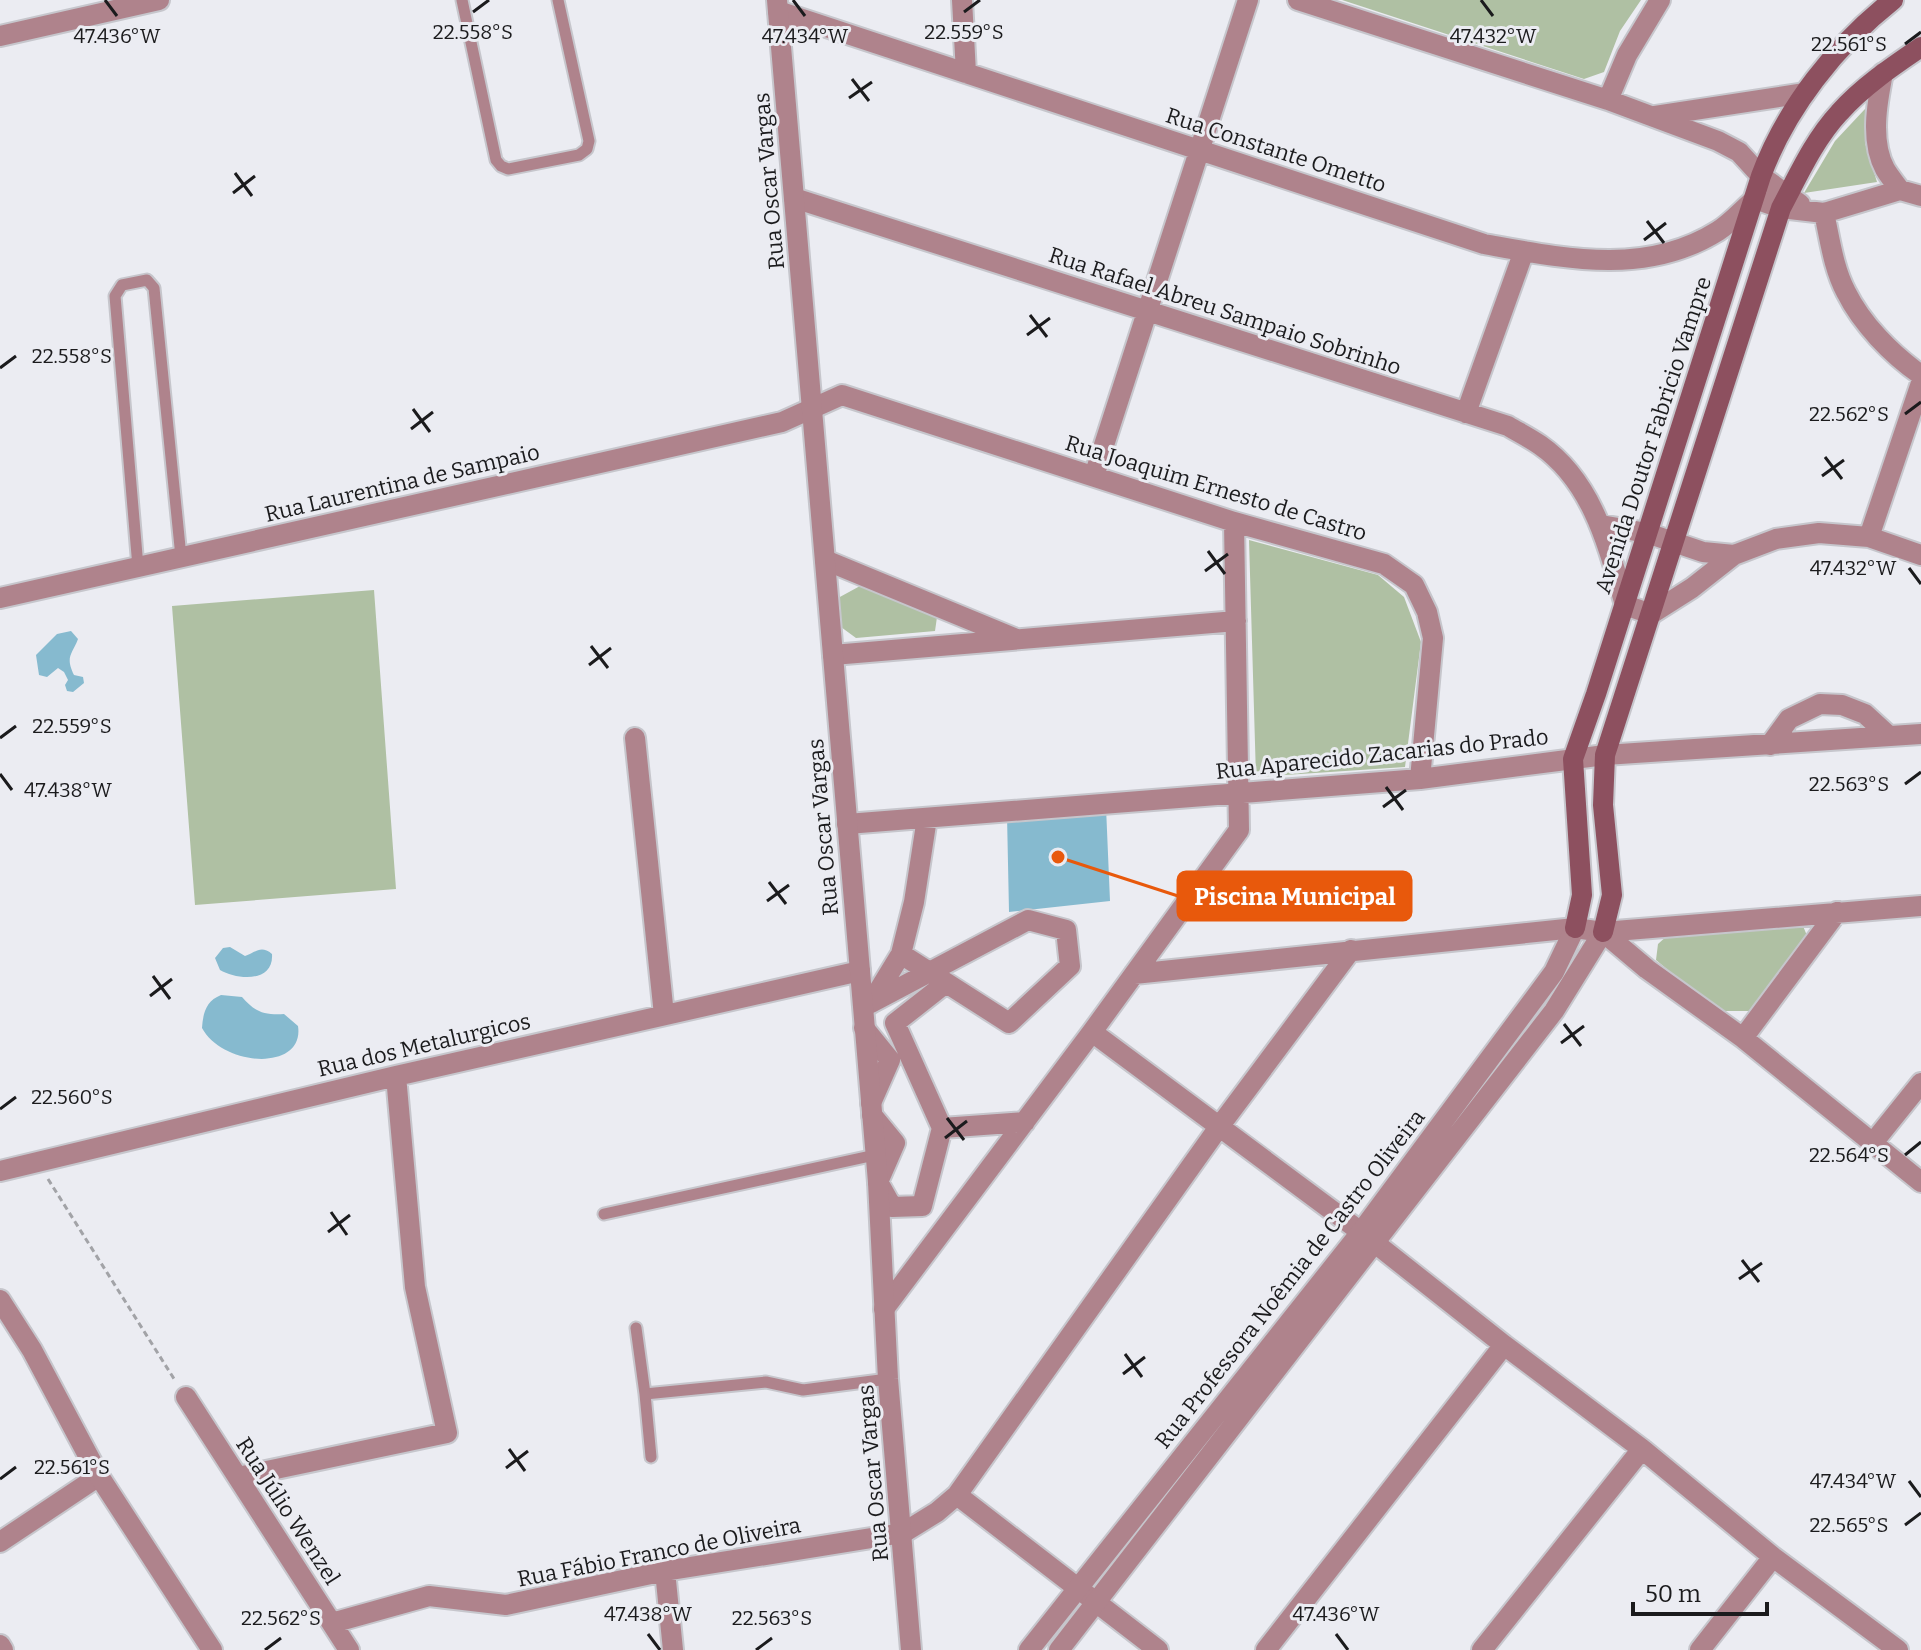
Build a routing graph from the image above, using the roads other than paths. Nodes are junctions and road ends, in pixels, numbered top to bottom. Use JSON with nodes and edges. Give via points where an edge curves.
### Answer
{"nodes":[{"id":1,"x":159,"y":0,"type":"edge"},
{"id":2,"x":462,"y":0,"type":"edge"},
{"id":3,"x":558,"y":0,"type":"edge"},
{"id":4,"x":962,"y":0,"type":"edge"},
{"id":5,"x":1248,"y":0,"type":"edge"},
{"id":6,"x":1298,"y":0,"type":"edge"},
{"id":7,"x":1660,"y":0,"type":"edge"},
{"id":8,"x":1893,"y":0,"type":"edge"},
{"id":9,"x":778,"y":6,"type":"edge"},
{"id":10,"x":0,"y":36,"type":"edge"},
{"id":11,"x":1921,"y":47,"type":"edge"},
{"id":12,"x":966,"y":73,"type":"junction"},
{"id":13,"x":1883,"y":73,"type":"junction"},
{"id":14,"x":1805,"y":93,"type":"junction"},
{"id":15,"x":1608,"y":100,"type":"junction"},
{"id":16,"x":1651,"y":116,"type":"junction"},
{"id":17,"x":1199,"y":150,"type":"junction"},
{"id":18,"x":1761,"y":176,"type":"junction"},
{"id":19,"x":1900,"y":190,"type":"junction"},
{"id":20,"x":1921,"y":196,"type":"edge"},
{"id":21,"x":794,"y":198,"type":"junction"},
{"id":22,"x":1755,"y":199,"type":"junction"},
{"id":23,"x":1785,"y":201,"type":"junction"},
{"id":24,"x":1815,"y":211,"type":"junction"},
{"id":25,"x":1524,"y":251,"type":"junction"},
{"id":26,"x":1147,"y":311,"type":"junction"},
{"id":27,"x":1921,"y":375,"type":"edge"},
{"id":28,"x":1921,"y":383,"type":"edge"},
{"id":29,"x":812,"y":409,"type":"junction"},
{"id":30,"x":1466,"y":413,"type":"junction"},
{"id":31,"x":1094,"y":476,"type":"junction"},
{"id":32,"x":1234,"y":522,"type":"junction"},
{"id":33,"x":1601,"y":525,"type":"junction"},
{"id":34,"x":1647,"y":533,"type":"junction"},
{"id":35,"x":1869,"y":537,"type":"junction"},
{"id":36,"x":1674,"y":543,"type":"junction"},
{"id":37,"x":1734,"y":555,"type":"junction"},
{"id":38,"x":1921,"y":555,"type":"edge"},
{"id":39,"x":181,"y":557,"type":"junction"},
{"id":40,"x":825,"y":560,"type":"junction"},
{"id":41,"x":138,"y":567,"type":"junction"},
{"id":42,"x":0,"y":598,"type":"edge"},
{"id":43,"x":1625,"y":605,"type":"junction"},
{"id":44,"x":1651,"y":614,"type":"junction"},
{"id":45,"x":1236,"y":621,"type":"junction"},
{"id":46,"x":1018,"y":639,"type":"junction"},
{"id":47,"x":833,"y":655,"type":"junction"},
{"id":48,"x":1921,"y":734,"type":"edge"},
{"id":49,"x":1889,"y":736,"type":"junction"},
{"id":50,"x":635,"y":738,"type":"dead end"},
{"id":51,"x":1770,"y":745,"type":"junction"},
{"id":52,"x":1605,"y":755,"type":"junction"},
{"id":53,"x":1573,"y":759,"type":"junction"},
{"id":54,"x":1420,"y":779,"type":"junction"},
{"id":55,"x":1239,"y":793,"type":"junction"},
{"id":56,"x":927,"y":818,"type":"junction"},
{"id":57,"x":847,"y":824,"type":"junction"},
{"id":58,"x":1921,"y":906,"type":"edge"},
{"id":59,"x":1837,"y":912,"type":"junction"},
{"id":60,"x":1575,"y":928,"type":"junction"},
{"id":61,"x":1603,"y":932,"type":"junction"},
{"id":62,"x":1351,"y":950,"type":"junction"},
{"id":63,"x":901,"y":954,"type":"junction"},
{"id":64,"x":860,"y":971,"type":"junction"},
{"id":65,"x":1134,"y":974,"type":"junction"},
{"id":66,"x":937,"y":977,"type":"junction"},
{"id":67,"x":664,"y":1015,"type":"junction"},
{"id":68,"x":866,"y":1016,"type":"junction"},
{"id":69,"x":1092,"y":1032,"type":"junction"},
{"id":70,"x":1743,"y":1038,"type":"junction"},
{"id":71,"x":396,"y":1076,"type":"junction"},
{"id":72,"x":1921,"y":1083,"type":"edge"},
{"id":73,"x":871,"y":1109,"type":"junction"},
{"id":74,"x":1025,"y":1122,"type":"junction"},
{"id":75,"x":1219,"y":1127,"type":"junction"},
{"id":76,"x":942,"y":1128,"type":"junction"},
{"id":77,"x":1872,"y":1144,"type":"junction"},
{"id":78,"x":875,"y":1155,"type":"junction"},
{"id":79,"x":0,"y":1171,"type":"edge"},
{"id":80,"x":878,"y":1182,"type":"junction"},
{"id":81,"x":1921,"y":1182,"type":"edge"},
{"id":82,"x":604,"y":1214,"type":"dead end"},
{"id":83,"x":1367,"y":1237,"type":"junction"},
{"id":84,"x":0,"y":1300,"type":"edge"},
{"id":85,"x":884,"y":1309,"type":"junction"},
{"id":86,"x":636,"y":1328,"type":"dead end"},
{"id":87,"x":1504,"y":1345,"type":"junction"},
{"id":88,"x":888,"y":1379,"type":"junction"},
{"id":89,"x":645,"y":1394,"type":"junction"},
{"id":90,"x":186,"y":1397,"type":"road end"},
{"id":91,"x":1642,"y":1449,"type":"junction"},
{"id":92,"x":651,"y":1457,"type":"dead end"},
{"id":93,"x":99,"y":1476,"type":"junction"},
{"id":94,"x":238,"y":1477,"type":"junction"},
{"id":95,"x":957,"y":1495,"type":"junction"},
{"id":96,"x":903,"y":1533,"type":"junction"},
{"id":97,"x":0,"y":1542,"type":"edge"},
{"id":98,"x":1773,"y":1557,"type":"junction"},
{"id":99,"x":665,"y":1571,"type":"junction"},
{"id":100,"x":1078,"y":1588,"type":"junction"},
{"id":101,"x":1095,"y":1602,"type":"junction"},
{"id":102,"x":332,"y":1623,"type":"junction"},
{"id":103,"x":212,"y":1650,"type":"edge"},
{"id":104,"x":349,"y":1650,"type":"edge"},
{"id":105,"x":673,"y":1650,"type":"edge"},
{"id":106,"x":911,"y":1650,"type":"edge"},
{"id":107,"x":1029,"y":1650,"type":"edge"},
{"id":108,"x":1059,"y":1650,"type":"edge"},
{"id":109,"x":1158,"y":1650,"type":"edge"},
{"id":110,"x":1266,"y":1650,"type":"edge"},
{"id":111,"x":1482,"y":1650,"type":"edge"},
{"id":112,"x":1700,"y":1650,"type":"edge"},
{"id":113,"x":1898,"y":1650,"type":"edge"}],
"edges":[{"from":1,"to":10,"type":"street"},
{"from":2,"to":3,"type":"lane","via":[[496,160],[508,169],[587,149]]},
{"from":4,"to":12,"type":"street"},
{"from":5,"to":17,"type":"street"},
{"from":6,"to":15,"type":"street"},
{"from":7,"to":15,"type":"street"},
{"from":8,"to":14,"type":"main road","name":"Avenida Doutor Fabricio Vampre","via":[[1869,19]]},
{"from":9,"to":12,"type":"street","name":"Rua Constante Ometto"},
{"from":9,"to":21,"type":"street","name":"Rua Oscar Vargas"},
{"from":11,"to":13,"type":"main road"},
{"from":12,"to":17,"type":"street","name":"Rua Constante Ometto"},
{"from":13,"to":19,"type":"street","via":[[1877,137],[1884,167]]},
{"from":13,"to":23,"type":"main road","via":[[1839,113]]},
{"from":14,"to":16,"type":"street"},
{"from":14,"to":18,"type":"main road","name":"Avenida Doutor Fabricio Vampre"},
{"from":15,"to":16,"type":"street"},
{"from":16,"to":18,"type":"street","via":[[1739,152]]},
{"from":17,"to":25,"type":"street","name":"Rua Constante Ometto","via":[[1484,244]]},
{"from":17,"to":26,"type":"street"},
{"from":18,"to":22,"type":"main road","name":"Avenida Doutor Fabricio Vampre"},
{"from":18,"to":23,"type":"street"},
{"from":19,"to":20,"type":"street"},
{"from":19,"to":24,"type":"street"},
{"from":21,"to":26,"type":"street","name":"Rua Rafael Abreu Sampaio Sobrinho"},
{"from":21,"to":29,"type":"street","name":"Rua Oscar Vargas"},
{"from":22,"to":23,"type":"street"},
{"from":22,"to":25,"type":"street","name":"Rua Constante Ometto","via":[[1719,231],[1675,252],[1615,262]]},
{"from":22,"to":34,"type":"main road","name":"Avenida Doutor Fabricio Vampre"},
{"from":23,"to":24,"type":"street"},
{"from":23,"to":36,"type":"main road"},
{"from":24,"to":27,"type":"street","via":[[1846,292],[1898,359]]},
{"from":25,"to":30,"type":"street"},
{"from":26,"to":30,"type":"street","name":"Rua Rafael Abreu Sampaio Sobrinho"},
{"from":26,"to":31,"type":"street"},
{"from":28,"to":35,"type":"street"},
{"from":29,"to":31,"type":"street","name":"Rua Joaquim Ernesto de Castro","via":[[842,395]]},
{"from":29,"to":39,"type":"street","name":"Rua Laurentina de Sampaio","via":[[782,422]]},
{"from":29,"to":40,"type":"street","name":"Rua Oscar Vargas"},
{"from":30,"to":33,"type":"street","name":"Rua Rafael Abreu Sampaio Sobrinho","via":[[1508,426],[1542,446],[1589,500]]},
{"from":31,"to":32,"type":"street","name":"Rua Joaquim Ernesto de Castro"},
{"from":32,"to":45,"type":"street"},
{"from":32,"to":54,"type":"street","name":"Rua Joaquim Ernesto de Castro","via":[[1384,564],[1414,585],[1433,638]]},
{"from":33,"to":34,"type":"street"},
{"from":33,"to":43,"type":"street","name":"Rua Rafael Abreu Sampaio Sobrinho"},
{"from":34,"to":36,"type":"street"},
{"from":34,"to":43,"type":"main road","name":"Avenida Doutor Fabricio Vampre"},
{"from":35,"to":37,"type":"street","via":[[1819,533],[1776,539]]},
{"from":35,"to":38,"type":"street"},
{"from":36,"to":37,"type":"street"},
{"from":36,"to":44,"type":"main road"},
{"from":37,"to":44,"type":"street"},
{"from":39,"to":41,"type":"street","name":"Rua Laurentina de Sampaio"},
{"from":39,"to":41,"type":"lane","via":[[154,288],[147,280],[122,285],[115,296]]},
{"from":40,"to":46,"type":"street"},
{"from":40,"to":47,"type":"street","name":"Rua Oscar Vargas"},
{"from":41,"to":42,"type":"street","name":"Rua Laurentina de Sampaio"},
{"from":43,"to":44,"type":"street"},
{"from":43,"to":53,"type":"main road","name":"Avenida Doutor Fabricio Vampre"},
{"from":44,"to":52,"type":"main road"},
{"from":45,"to":46,"type":"street"},
{"from":45,"to":55,"type":"street"},
{"from":46,"to":47,"type":"street"},
{"from":47,"to":57,"type":"street","name":"Rua Oscar Vargas"},
{"from":48,"to":49,"type":"street","name":"Rua Aparecido Zacarias do Prado"},
{"from":49,"to":51,"type":"street","name":"Rua Aparecido Zacarias do Prado"},
{"from":49,"to":51,"type":"street","via":[[1865,714],[1820,704],[1789,719]]},
{"from":50,"to":67,"type":"street"},
{"from":51,"to":52,"type":"street","name":"Rua Aparecido Zacarias do Prado"},
{"from":52,"to":53,"type":"street","name":"Rua Aparecido Zacarias do Prado"},
{"from":52,"to":61,"type":"main road","via":[[1603,805],[1612,895]]},
{"from":53,"to":54,"type":"street","name":"Rua Aparecido Zacarias do Prado"},
{"from":53,"to":60,"type":"main road","name":"Avenida Doutor Fabricio Vampre","via":[[1582,895]]},
{"from":54,"to":55,"type":"street","name":"Rua Aparecido Zacarias do Prado"},
{"from":55,"to":56,"type":"street","name":"Rua Aparecido Zacarias do Prado"},
{"from":55,"to":65,"type":"street","via":[[1239,830]]},
{"from":56,"to":57,"type":"street","name":"Rua Aparecido Zacarias do Prado"},
{"from":56,"to":63,"type":"street"},
{"from":57,"to":64,"type":"street","name":"Rua Oscar Vargas"},
{"from":58,"to":59,"type":"street"},
{"from":59,"to":61,"type":"street"},
{"from":59,"to":70,"type":"street"},
{"from":60,"to":61,"type":"street"},
{"from":60,"to":62,"type":"street"},
{"from":60,"to":83,"type":"street","name":"Rua Professora Noêmia de Castro Oliveira","via":[[1554,972]]},
{"from":61,"to":70,"type":"street"},
{"from":61,"to":83,"type":"street","name":"Rua Professora Noêmia de Castro Oliveira","via":[[1554,1011]]},
{"from":62,"to":65,"type":"street"},
{"from":62,"to":75,"type":"street"},
{"from":63,"to":66,"type":"street"},
{"from":63,"to":68,"type":"street"},
{"from":64,"to":67,"type":"street","name":"Rua dos Metalurgicos"},
{"from":64,"to":68,"type":"street","name":"Rua Oscar Vargas"},
{"from":65,"to":69,"type":"street"},
{"from":66,"to":66,"type":"street","via":[[1009,1023],[1070,966],[1066,930],[1028,920]]},
{"from":66,"to":68,"type":"street"},
{"from":66,"to":76,"type":"street","via":[[895,1023]]},
{"from":67,"to":71,"type":"street","name":"Rua dos Metalurgicos"},
{"from":68,"to":73,"type":"street","name":"Rua Oscar Vargas"},
{"from":69,"to":74,"type":"street"},
{"from":69,"to":75,"type":"street"},
{"from":70,"to":77,"type":"street"},
{"from":71,"to":79,"type":"street","name":"Rua dos Metalurgicos"},
{"from":71,"to":94,"type":"street","via":[[415,1287],[447,1433]]},
{"from":72,"to":77,"type":"street"},
{"from":73,"to":78,"type":"street","name":"Rua Oscar Vargas"},
{"from":73,"to":80,"type":"street","via":[[895,1143]]},
{"from":74,"to":76,"type":"street"},
{"from":74,"to":85,"type":"street"},
{"from":75,"to":83,"type":"street"},
{"from":75,"to":95,"type":"street"},
{"from":76,"to":80,"type":"street","via":[[922,1206],[892,1207]]},
{"from":77,"to":81,"type":"street"},
{"from":78,"to":80,"type":"street","name":"Rua Oscar Vargas"},
{"from":78,"to":82,"type":"lane"},
{"from":80,"to":85,"type":"street","name":"Rua Oscar Vargas"},
{"from":83,"to":87,"type":"street"},
{"from":83,"to":100,"type":"street","name":"Rua Professora Noêmia de Castro Oliveira"},
{"from":83,"to":101,"type":"street","name":"Rua Professora Noêmia de Castro Oliveira"},
{"from":84,"to":93,"type":"street"},
{"from":85,"to":88,"type":"street","name":"Rua Oscar Vargas"},
{"from":86,"to":89,"type":"lane"},
{"from":87,"to":91,"type":"street"},
{"from":87,"to":110,"type":"street"},
{"from":88,"to":89,"type":"lane","via":[[803,1390],[766,1382]]},
{"from":88,"to":96,"type":"street","name":"Rua Oscar Vargas"},
{"from":89,"to":92,"type":"lane"},
{"from":90,"to":94,"type":"street","name":"Rua Júlio Wenzel"},
{"from":91,"to":98,"type":"street"},
{"from":91,"to":111,"type":"street"},
{"from":93,"to":97,"type":"street"},
{"from":93,"to":103,"type":"street"},
{"from":94,"to":102,"type":"street","name":"Rua Júlio Wenzel"},
{"from":95,"to":96,"type":"street"},
{"from":95,"to":100,"type":"street"},
{"from":96,"to":99,"type":"street","name":"Rua Fábio Franco de Oliveira"},
{"from":96,"to":106,"type":"street","name":"Rua Oscar Vargas"},
{"from":98,"to":112,"type":"street"},
{"from":98,"to":113,"type":"street"},
{"from":99,"to":102,"type":"street","name":"Rua Fábio Franco de Oliveira","via":[[506,1605],[429,1596]]},
{"from":99,"to":105,"type":"street"},
{"from":100,"to":101,"type":"street"},
{"from":100,"to":107,"type":"street","name":"Rua Professora Noêmia de Castro Oliveira"},
{"from":101,"to":108,"type":"street","name":"Rua Professora Noêmia de Castro Oliveira"},
{"from":101,"to":109,"type":"street"},
{"from":102,"to":104,"type":"street","name":"Rua Júlio Wenzel"}]}
